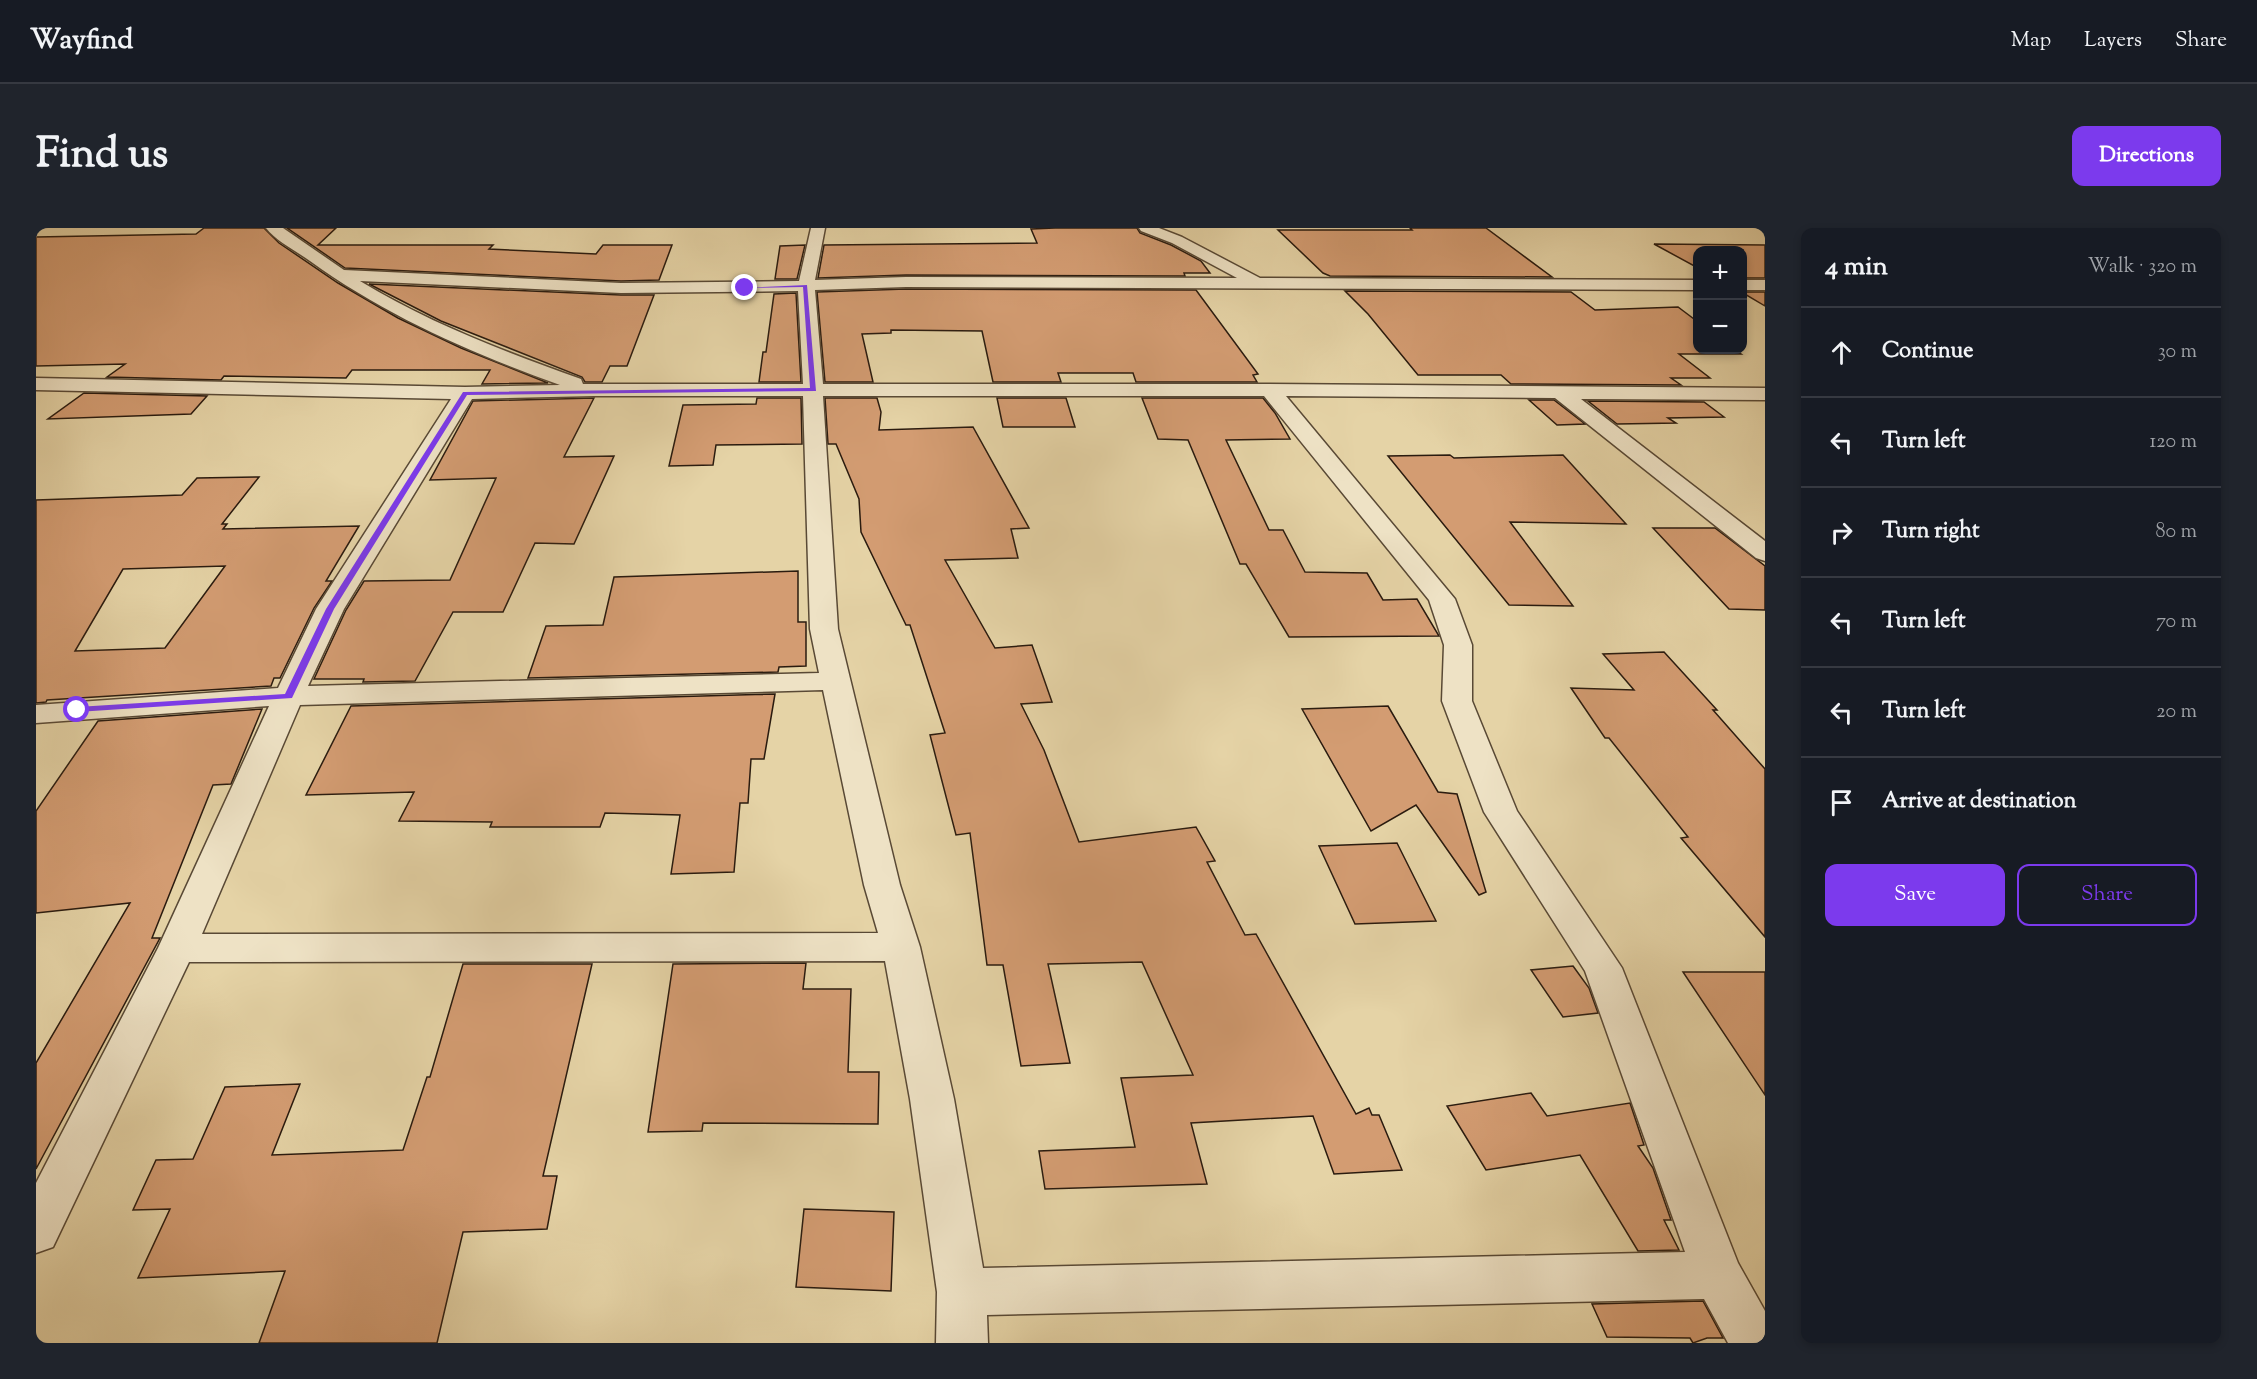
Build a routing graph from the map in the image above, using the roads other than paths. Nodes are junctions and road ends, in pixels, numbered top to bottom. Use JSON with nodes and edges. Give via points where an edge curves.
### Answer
{"nodes":[{"id":1,"x":273,"y":228,"type":"edge"},
{"id":2,"x":818,"y":228,"type":"edge"},
{"id":3,"x":1146,"y":228,"type":"edge"},
{"id":4,"x":339,"y":275,"type":"junction"},
{"id":5,"x":1257,"y":282,"type":"junction"},
{"id":6,"x":1693,"y":285,"type":"edge"},
{"id":7,"x":1747,"y":285,"type":"edge"},
{"id":8,"x":1765,"y":285,"type":"edge"},
{"id":9,"x":806,"y":286,"type":"junction"},
{"id":10,"x":36,"y":384,"type":"edge"},
{"id":11,"x":594,"y":390,"type":"junction"},
{"id":12,"x":813,"y":390,"type":"junction"},
{"id":13,"x":1270,"y":390,"type":"junction"},
{"id":14,"x":1560,"y":392,"type":"junction"},
{"id":15,"x":465,"y":393,"type":"junction"},
{"id":16,"x":1765,"y":394,"type":"edge"},
{"id":17,"x":1765,"y":553,"type":"edge"},
{"id":18,"x":835,"y":681,"type":"junction"},
{"id":19,"x":289,"y":696,"type":"junction"},
{"id":20,"x":36,"y":714,"type":"edge"},
{"id":21,"x":901,"y":947,"type":"junction"},
{"id":22,"x":177,"y":948,"type":"junction"},
{"id":23,"x":36,"y":1231,"type":"edge"},
{"id":24,"x":1718,"y":1275,"type":"junction"},
{"id":25,"x":962,"y":1292,"type":"junction"},
{"id":26,"x":962,"y":1343,"type":"edge"},
{"id":27,"x":1755,"y":1343,"type":"edge"}],
"edges":[{"from":1,"to":4,"type":"street"},
{"from":2,"to":9,"type":"street"},
{"from":3,"to":5,"type":"street"},
{"from":4,"to":9,"type":"street","via":[[621,288]]},
{"from":4,"to":11,"type":"street","via":[[402,312],[487,353]]},
{"from":5,"to":6,"type":"street"},
{"from":5,"to":9,"type":"street","via":[[906,282]]},
{"from":7,"to":8,"type":"street"},
{"from":9,"to":12,"type":"street"},
{"from":10,"to":15,"type":"street"},
{"from":11,"to":12,"type":"street"},
{"from":11,"to":15,"type":"street"},
{"from":12,"to":13,"type":"street"},
{"from":12,"to":18,"type":"street","via":[[824,630]]},
{"from":13,"to":14,"type":"street"},
{"from":13,"to":24,"type":"street","via":[[1442,598],[1458,645],[1457,701],[1502,812],[1603,968]]},
{"from":14,"to":16,"type":"street"},
{"from":14,"to":17,"type":"street"},
{"from":15,"to":19,"type":"street","via":[[330,609]]},
{"from":18,"to":19,"type":"street"},
{"from":18,"to":21,"type":"street","via":[[882,885]]},
{"from":19,"to":20,"type":"street"},
{"from":19,"to":22,"type":"street"},
{"from":21,"to":22,"type":"street"},
{"from":21,"to":25,"type":"street","via":[[932,1099]]},
{"from":22,"to":23,"type":"street"},
{"from":24,"to":25,"type":"street"},
{"from":24,"to":27,"type":"street"},
{"from":25,"to":26,"type":"street"}]}
